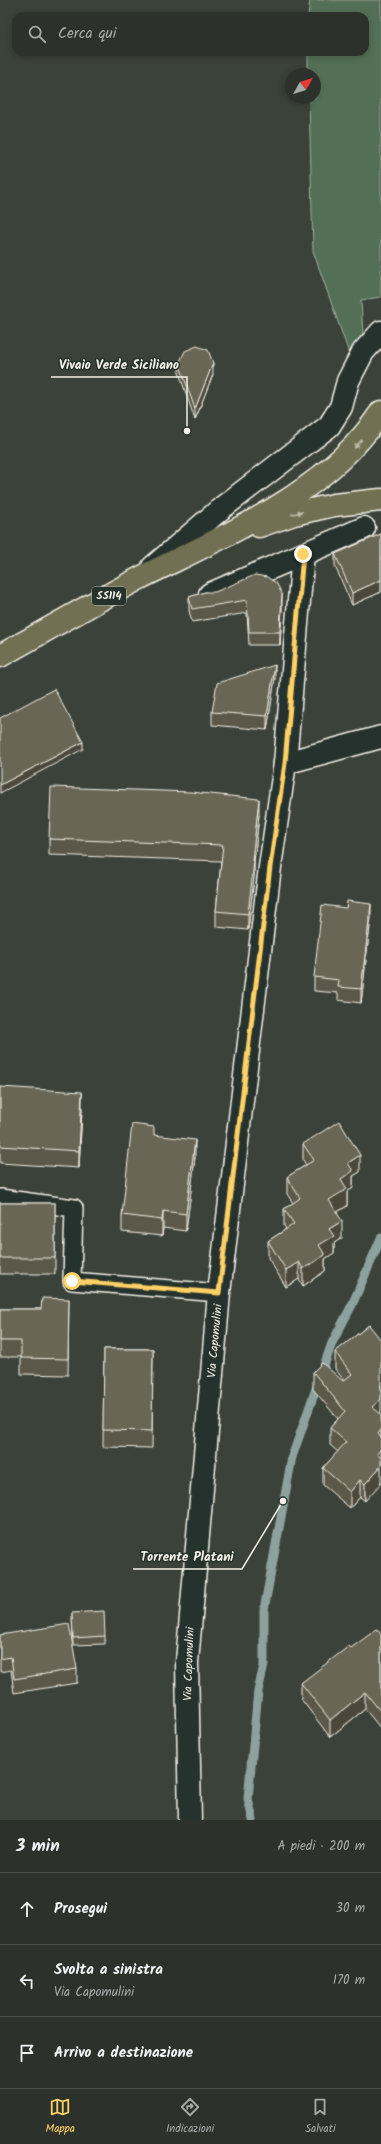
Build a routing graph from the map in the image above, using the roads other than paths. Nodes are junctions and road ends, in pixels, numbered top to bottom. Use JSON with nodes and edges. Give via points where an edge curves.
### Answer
{"nodes":[{"id":1,"x":381,"y":332,"type":"edge"},
{"id":2,"x":381,"y":412,"type":"edge"},
{"id":3,"x":381,"y":500,"type":"edge"},
{"id":4,"x":364,"y":528,"type":"dead end"},
{"id":5,"x":220,"y":539,"type":"junction"},
{"id":6,"x":303,"y":554,"type":"junction"},
{"id":7,"x":140,"y":579,"type":"junction"},
{"id":8,"x":210,"y":594,"type":"edge"},
{"id":9,"x":0,"y":656,"type":"edge"},
{"id":10,"x":379,"y":737,"type":"edge"},
{"id":11,"x":285,"y":763,"type":"junction"},
{"id":12,"x":0,"y":1198,"type":"edge"},
{"id":13,"x":219,"y":1293,"type":"junction"},
{"id":14,"x":190,"y":1820,"type":"edge"}],
"edges":[{"from":1,"to":7,"type":"street","via":[[363,352],[348,381],[341,407],[329,426],[224,507]]},
{"from":2,"to":5,"type":"main road","one_way":true,"via":[[352,450],[325,474]]},
{"from":5,"to":3,"type":"main road","one_way":true,"via":[[294,514],[334,504]]},
{"from":4,"to":6,"type":"street"},
{"from":5,"to":7,"type":"main road","number":"SS114"},
{"from":6,"to":8,"type":"street"},
{"from":6,"to":11,"type":"street","name":"Via Capomulini"},
{"from":7,"to":9,"type":"main road","number":"SS114"},
{"from":10,"to":11,"type":"street"},
{"from":11,"to":13,"type":"street","name":"Via Capomulini","via":[[269,875]]},
{"from":12,"to":13,"type":"lane","via":[[74,1208],[72,1281]]},
{"from":13,"to":14,"type":"street","name":"Via Capomulini","via":[[187,1662]]}]}
